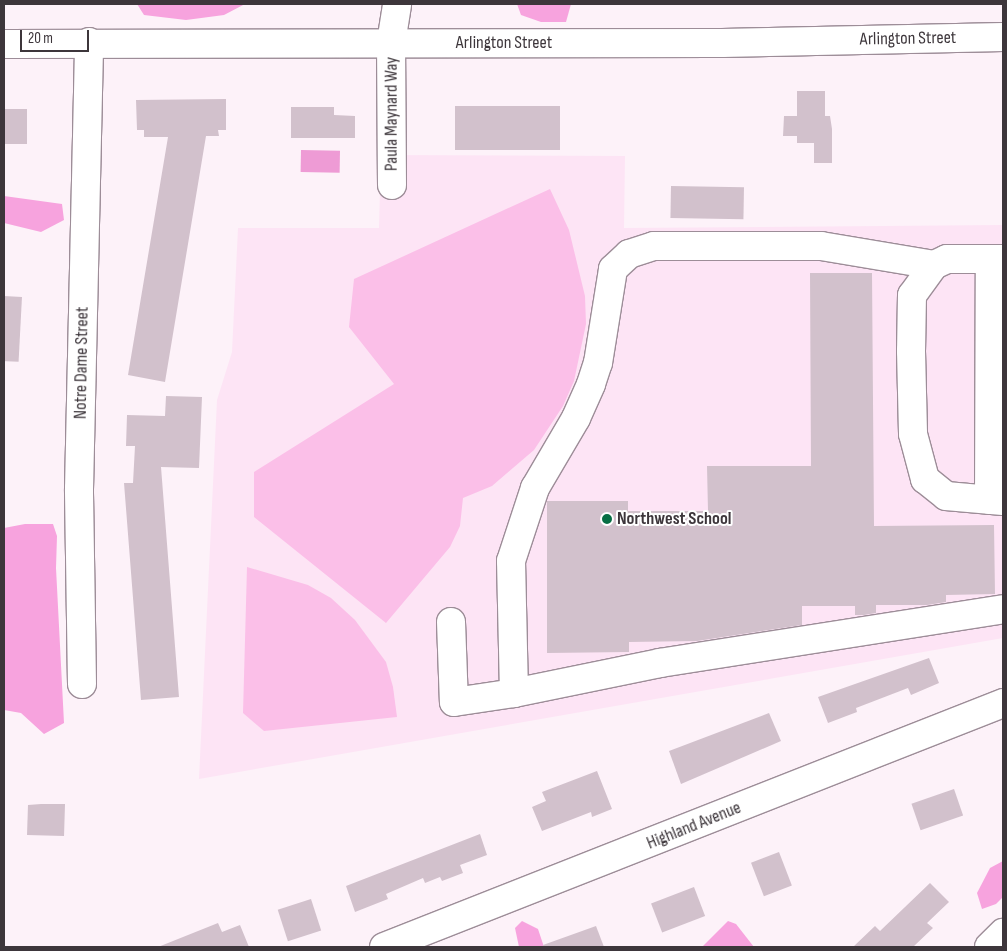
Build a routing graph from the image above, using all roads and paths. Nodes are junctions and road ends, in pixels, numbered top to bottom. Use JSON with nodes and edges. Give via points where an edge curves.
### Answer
{"nodes":[{"id":1,"x":397,"y":4,"type":"edge"},
{"id":2,"x":1003,"y":37,"type":"edge"},
{"id":3,"x":89,"y":42,"type":"junction"},
{"id":4,"x":391,"y":43,"type":"junction"},
{"id":5,"x":4,"y":44,"type":"edge"},
{"id":6,"x":392,"y":185,"type":"dead end"},
{"id":7,"x":996,"y":259,"type":"edge"},
{"id":8,"x":934,"y":265,"type":"junction"},
{"id":9,"x":996,"y":501,"type":"edge"},
{"id":10,"x":1003,"y":609,"type":"edge"},
{"id":11,"x":450,"y":622,"type":"dead end"},
{"id":12,"x":82,"y":684,"type":"dead end"},
{"id":13,"x":514,"y":693,"type":"junction"},
{"id":14,"x":1003,"y":703,"type":"edge"},
{"id":15,"x":1003,"y":933,"type":"edge"},
{"id":16,"x":384,"y":947,"type":"edge"},
{"id":17,"x":989,"y":947,"type":"edge"}],
"edges":[{"from":1,"to":4,"type":"street","name":"Paula Maynard Way"},
{"from":2,"to":4,"type":"street","name":"Arlington Street","via":[[722,43]]},
{"from":3,"to":4,"type":"street","name":"Arlington Street"},
{"from":3,"to":5,"type":"street","name":"Arlington Street"},
{"from":3,"to":12,"type":"street","name":"Notre Dame Street","via":[[79,489]]},
{"from":4,"to":6,"type":"street","name":"Paula Maynard Way"},
{"from":7,"to":8,"type":"street","via":[[947,259]]},
{"from":7,"to":9,"type":"street"},
{"from":8,"to":9,"type":"street","via":[[912,294],[913,434],[918,463],[925,479],[946,496]]},
{"from":8,"to":13,"type":"street","via":[[821,246],[654,246],[629,254],[613,269],[593,377],[576,418],[535,488],[511,560]]},
{"from":10,"to":13,"type":"street","via":[[660,663]]},
{"from":11,"to":13,"type":"street","via":[[454,702]]},
{"from":14,"to":16,"type":"street","name":"Highland Avenue"},
{"from":15,"to":17,"type":"street"}]}
